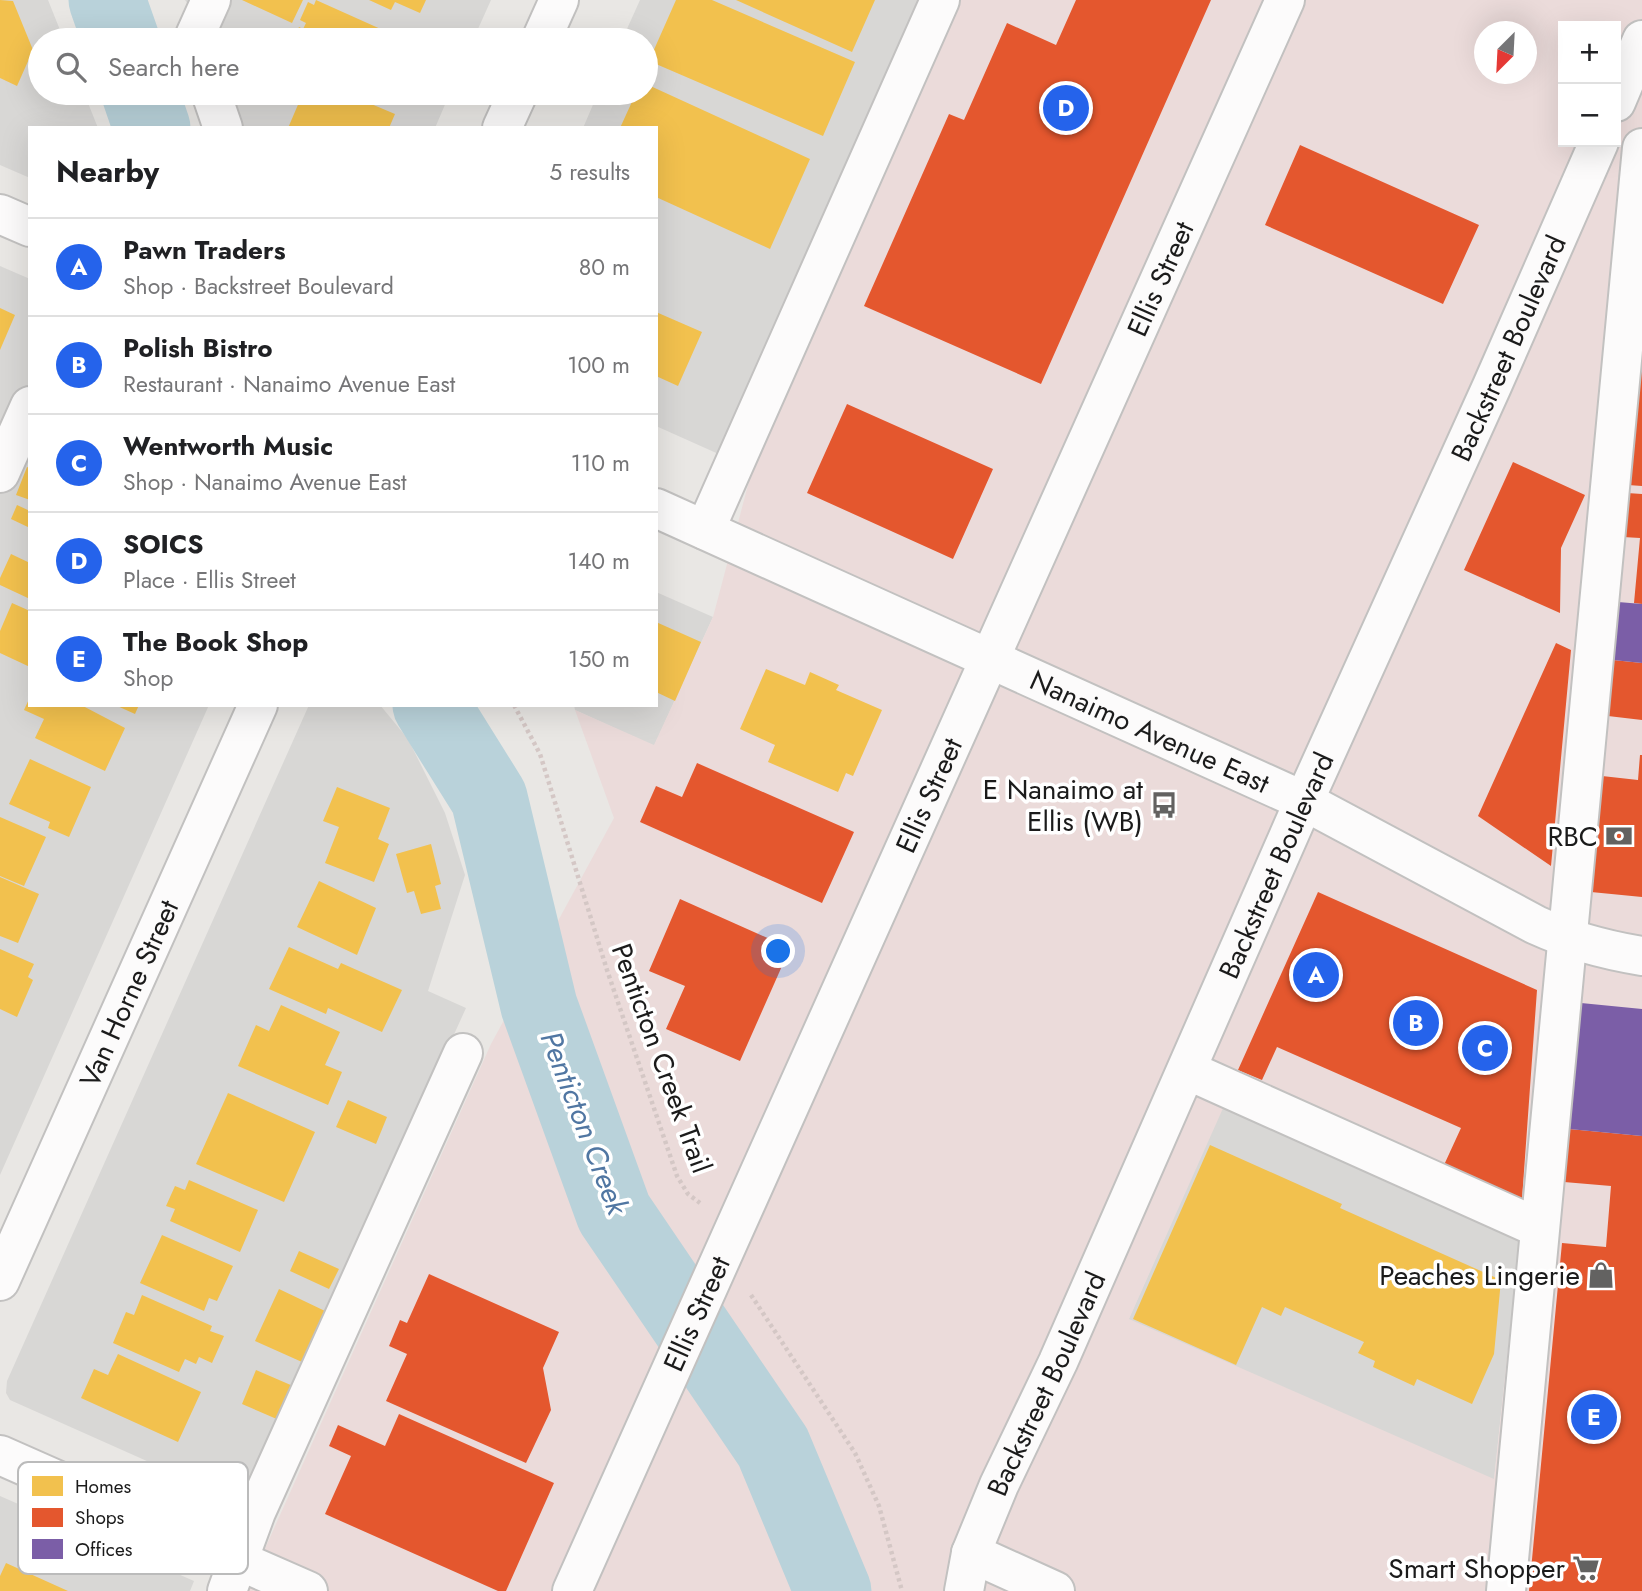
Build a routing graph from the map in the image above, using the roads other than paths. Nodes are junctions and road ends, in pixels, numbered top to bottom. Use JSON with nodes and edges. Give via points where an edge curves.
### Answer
{"nodes":[{"id":1,"x":211,"y":0,"type":"edge"},
{"id":2,"x":559,"y":0,"type":"edge"},
{"id":3,"x":940,"y":0,"type":"edge"},
{"id":4,"x":1285,"y":0,"type":"edge"},
{"id":5,"x":199,"y":28,"type":"edge"},
{"id":6,"x":546,"y":28,"type":"edge"},
{"id":7,"x":1642,"y":40,"type":"edge"},
{"id":8,"x":1621,"y":90,"type":"edge"},
{"id":9,"x":215,"y":105,"type":"edge"},
{"id":10,"x":513,"y":105,"type":"edge"},
{"id":11,"x":222,"y":126,"type":"edge"},
{"id":12,"x":503,"y":126,"type":"edge"},
{"id":13,"x":1597,"y":147,"type":"edge"},
{"id":14,"x":1642,"y":148,"type":"edge"},
{"id":15,"x":0,"y":214,"type":"edge"},
{"id":16,"x":28,"y":226,"type":"edge"},
{"id":17,"x":28,"y":410,"type":"edge"},
{"id":18,"x":0,"y":473,"type":"edge"},
{"id":19,"x":658,"y":509,"type":"edge"},
{"id":20,"x":705,"y":530,"type":"junction"},
{"id":21,"x":990,"y":657,"type":"junction"},
{"id":22,"x":257,"y":707,"type":"edge"},
{"id":23,"x":1304,"y":801,"type":"junction"},
{"id":24,"x":1567,"y":939,"type":"junction"},
{"id":25,"x":1642,"y":956,"type":"edge"},
{"id":26,"x":463,"y":1053,"type":"dead end"},
{"id":27,"x":1187,"y":1070,"type":"junction"},
{"id":28,"x":1539,"y":1228,"type":"junction"},
{"id":29,"x":0,"y":1281,"type":"edge"},
{"id":30,"x":0,"y":1455,"type":"edge"},
{"id":31,"x":18,"y":1464,"type":"edge"},
{"id":32,"x":248,"y":1534,"type":"edge"},
{"id":33,"x":971,"y":1553,"type":"junction"},
{"id":34,"x":233,"y":1576,"type":"edge"},
{"id":35,"x":308,"y":1591,"type":"edge"},
{"id":36,"x":572,"y":1591,"type":"edge"},
{"id":37,"x":964,"y":1591,"type":"edge"},
{"id":38,"x":1055,"y":1591,"type":"edge"},
{"id":39,"x":1506,"y":1591,"type":"edge"}],
"edges":[{"from":1,"to":5,"type":"street"},
{"from":2,"to":6,"type":"street"},
{"from":3,"to":20,"type":"street"},
{"from":4,"to":21,"type":"street","name":"Ellis Street"},
{"from":7,"to":8,"type":"street"},
{"from":9,"to":11,"type":"street"},
{"from":10,"to":12,"type":"street"},
{"from":13,"to":23,"type":"street","name":"Backstreet Boulevard"},
{"from":14,"to":24,"type":"street"},
{"from":15,"to":16,"type":"street"},
{"from":17,"to":18,"type":"street"},
{"from":19,"to":20,"type":"street","name":"Nanaimo Avenue East"},
{"from":20,"to":21,"type":"street","name":"Nanaimo Avenue East"},
{"from":21,"to":23,"type":"street","name":"Nanaimo Avenue East"},
{"from":21,"to":36,"type":"street","name":"Ellis Street"},
{"from":22,"to":29,"type":"street","name":"Van Horne Street"},
{"from":23,"to":24,"type":"street","name":"Nanaimo Avenue East"},
{"from":23,"to":27,"type":"street","name":"Backstreet Boulevard"},
{"from":24,"to":25,"type":"street","name":"Nanaimo Avenue East"},
{"from":24,"to":28,"type":"street"},
{"from":26,"to":32,"type":"street"},
{"from":27,"to":28,"type":"street"},
{"from":27,"to":33,"type":"street","name":"Backstreet Boulevard"},
{"from":28,"to":39,"type":"street"},
{"from":30,"to":31,"type":"street"},
{"from":33,"to":37,"type":"street","name":"Backstreet Boulevard"},
{"from":33,"to":38,"type":"street"},
{"from":34,"to":35,"type":"street"}]}
